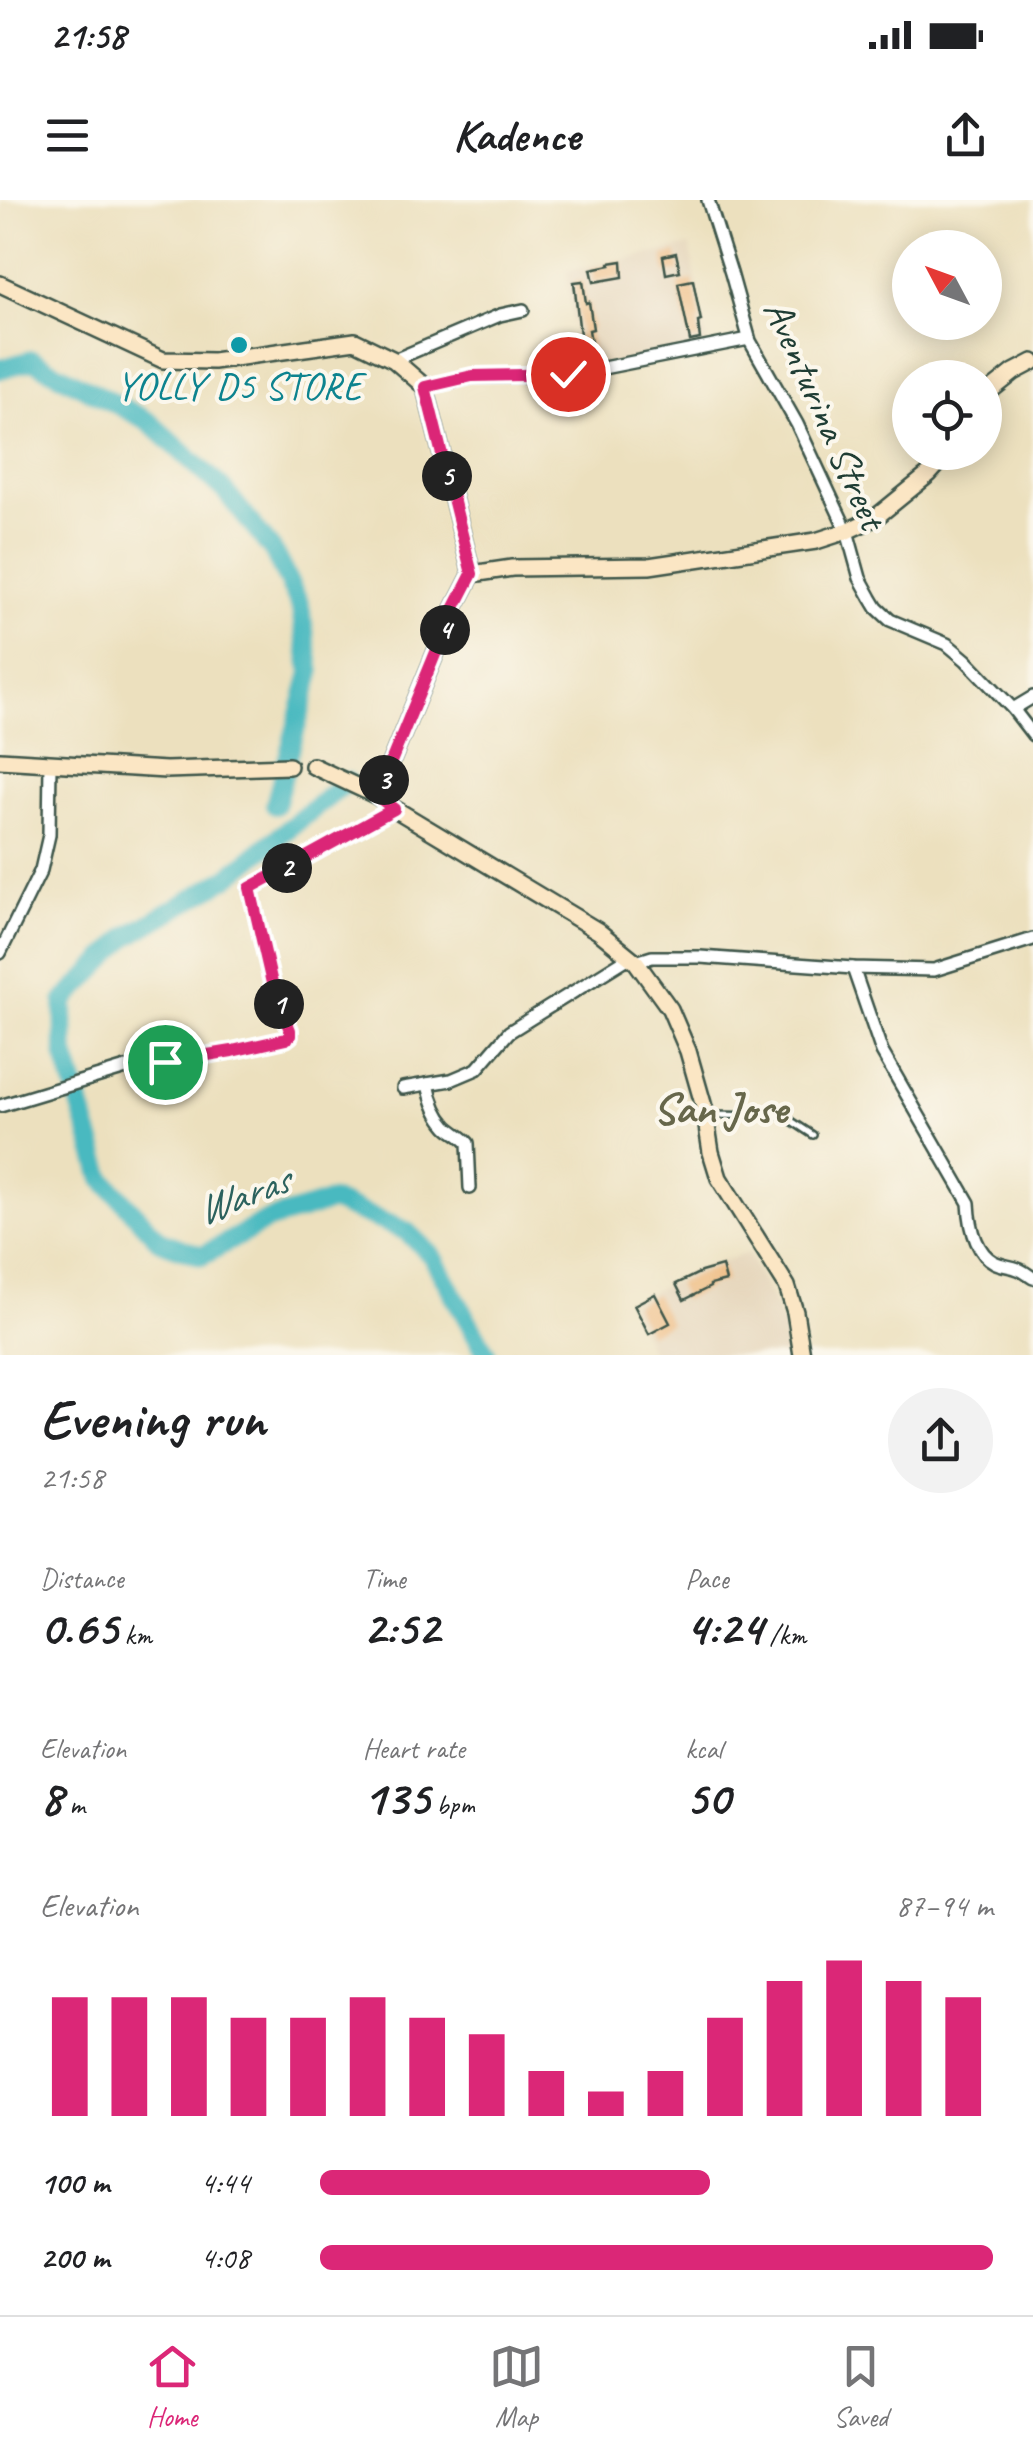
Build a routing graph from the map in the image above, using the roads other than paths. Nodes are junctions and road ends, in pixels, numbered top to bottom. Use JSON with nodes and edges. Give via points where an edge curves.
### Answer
{"nodes":[{"id":1,"x":708,"y":200,"type":"edge"},
{"id":2,"x":0,"y":284,"type":"edge"},
{"id":3,"x":523,"y":310,"type":"dead end"},
{"id":4,"x":749,"y":338,"type":"junction"},
{"id":5,"x":394,"y":360,"type":"junction"},
{"id":6,"x":1033,"y":362,"type":"edge"},
{"id":7,"x":1002,"y":382,"type":"edge"},
{"id":8,"x":425,"y":387,"type":"junction"},
{"id":9,"x":933,"y":470,"type":"edge"},
{"id":10,"x":848,"y":531,"type":"junction"},
{"id":11,"x":472,"y":574,"type":"junction"},
{"id":12,"x":1033,"y":697,"type":"edge"},
{"id":13,"x":1013,"y":709,"type":"junction"},
{"id":14,"x":1033,"y":734,"type":"edge"},
{"id":15,"x":0,"y":760,"type":"edge"},
{"id":16,"x":50,"y":764,"type":"junction"},
{"id":17,"x":289,"y":766,"type":"dead end"},
{"id":18,"x":313,"y":766,"type":"dead end"},
{"id":19,"x":377,"y":796,"type":"junction"},
{"id":20,"x":394,"y":809,"type":"junction"},
{"id":21,"x":1033,"y":939,"type":"edge"},
{"id":22,"x":0,"y":954,"type":"edge"},
{"id":23,"x":634,"y":959,"type":"junction"},
{"id":24,"x":853,"y":968,"type":"junction"},
{"id":25,"x":428,"y":1084,"type":"junction"},
{"id":26,"x":402,"y":1088,"type":"dead end"},
{"id":27,"x":0,"y":1106,"type":"edge"},
{"id":28,"x":706,"y":1114,"type":"junction"},
{"id":29,"x":813,"y":1136,"type":"dead end"},
{"id":30,"x":470,"y":1188,"type":"dead end"},
{"id":31,"x":1033,"y":1278,"type":"edge"},
{"id":32,"x":802,"y":1355,"type":"edge"}],
"edges":[{"from":1,"to":4,"type":"street","name":"Aventurina Street"},
{"from":2,"to":5,"type":"street","via":[[162,360],[213,361],[356,341]]},
{"from":3,"to":5,"type":"street"},
{"from":4,"to":8,"type":"street","via":[[568,374],[472,376]]},
{"from":4,"to":10,"type":"street","name":"Aventurina Street"},
{"from":5,"to":8,"type":"street"},
{"from":6,"to":7,"type":"street"},
{"from":8,"to":11,"type":"street"},
{"from":9,"to":10,"type":"street","via":[[875,518]]},
{"from":10,"to":11,"type":"street","via":[[649,566]]},
{"from":10,"to":13,"type":"street","name":"Aventurina Street","via":[[860,578],[877,608],[947,644]]},
{"from":11,"to":19,"type":"street"},
{"from":12,"to":13,"type":"street"},
{"from":13,"to":14,"type":"street","name":"Aventurina Street"},
{"from":15,"to":16,"type":"street"},
{"from":16,"to":17,"type":"street","via":[[166,770]]},
{"from":16,"to":22,"type":"street","via":[[49,835],[40,870]]},
{"from":18,"to":19,"type":"street"},
{"from":19,"to":20,"type":"street"},
{"from":20,"to":23,"type":"street"},
{"from":20,"to":27,"type":"street","via":[[250,888],[290,1036],[126,1068]]},
{"from":21,"to":24,"type":"street","via":[[934,970]]},
{"from":23,"to":24,"type":"street"},
{"from":23,"to":25,"type":"street","via":[[510,1032],[477,1069]]},
{"from":23,"to":28,"type":"street","via":[[670,1009]]},
{"from":24,"to":31,"type":"street","via":[[882,1052],[968,1203],[984,1255]]},
{"from":25,"to":26,"type":"street"},
{"from":25,"to":30,"type":"street","via":[[448,1127],[466,1138]]},
{"from":28,"to":29,"type":"lane","via":[[784,1116]]},
{"from":28,"to":32,"type":"street","via":[[719,1178],[787,1286]]}]}
